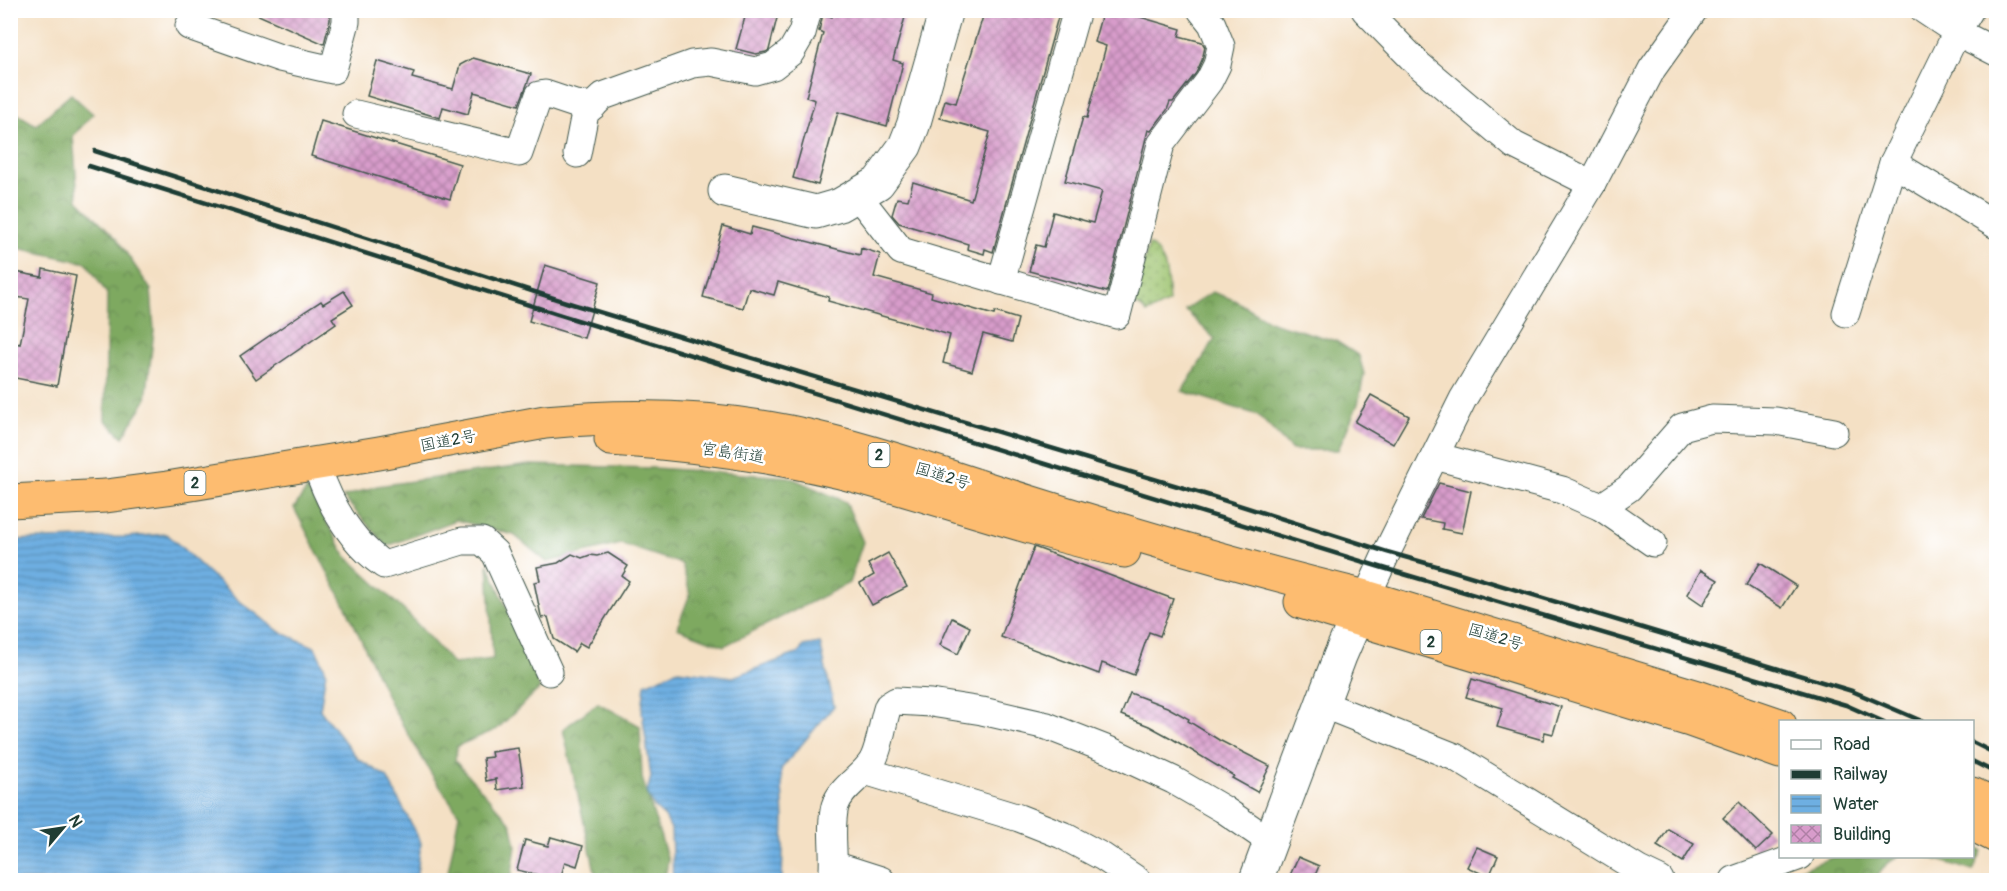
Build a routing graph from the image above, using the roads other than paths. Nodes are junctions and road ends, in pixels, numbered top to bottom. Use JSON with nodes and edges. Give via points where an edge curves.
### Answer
{"nodes":[{"id":1,"x":346,"y":10,"type":"edge"},
{"id":2,"x":808,"y":10,"type":"edge"},
{"id":3,"x":946,"y":10,"type":"edge"},
{"id":4,"x":1077,"y":10,"type":"edge"},
{"id":5,"x":1201,"y":10,"type":"edge"},
{"id":6,"x":1365,"y":10,"type":"edge"},
{"id":7,"x":1694,"y":10,"type":"edge"},
{"id":8,"x":1924,"y":10,"type":"edge"},
{"id":9,"x":1964,"y":21,"type":"edge"},
{"id":10,"x":189,"y":26,"type":"dead end"},
{"id":11,"x":1996,"y":52,"type":"edge"},
{"id":12,"x":593,"y":105,"type":"junction"},
{"id":13,"x":356,"y":114,"type":"dead end"},
{"id":14,"x":577,"y":154,"type":"dead end"},
{"id":15,"x":1893,"y":164,"type":"junction"},
{"id":16,"x":1592,"y":184,"type":"junction"},
{"id":17,"x":725,"y":190,"type":"dead end"},
{"id":18,"x":858,"y":196,"type":"junction"},
{"id":19,"x":1996,"y":225,"type":"edge"},
{"id":20,"x":1001,"y":281,"type":"junction"},
{"id":21,"x":1846,"y":313,"type":"dead end"},
{"id":22,"x":1834,"y":432,"type":"dead end"},
{"id":23,"x":379,"y":453,"type":"junction"},
{"id":24,"x":1435,"y":456,"type":"junction"},
{"id":25,"x":316,"y":464,"type":"junction"},
{"id":26,"x":10,"y":501,"type":"edge"},
{"id":27,"x":1601,"y":507,"type":"junction"},
{"id":28,"x":1078,"y":541,"type":"joint"},
{"id":29,"x":1653,"y":543,"type":"dead end"},
{"id":30,"x":1361,"y":608,"type":"junction"},
{"id":31,"x":549,"y":672,"type":"dead end"},
{"id":32,"x":1322,"y":704,"type":"junction"},
{"id":33,"x":1779,"y":725,"type":"edge"},
{"id":34,"x":1779,"y":752,"type":"edge"},
{"id":35,"x":865,"y":771,"type":"junction"},
{"id":36,"x":1974,"y":795,"type":"edge"},
{"id":37,"x":1996,"y":805,"type":"edge"},
{"id":38,"x":1974,"y":825,"type":"edge"},
{"id":39,"x":1996,"y":836,"type":"edge"},
{"id":40,"x":1271,"y":842,"type":"junction"},
{"id":41,"x":1794,"y":858,"type":"edge"},
{"id":42,"x":833,"y":873,"type":"edge"},
{"id":43,"x":881,"y":880,"type":"edge"},
{"id":44,"x":1137,"y":880,"type":"edge"},
{"id":45,"x":1256,"y":880,"type":"edge"},
{"id":46,"x":1660,"y":880,"type":"edge"},
{"id":47,"x":1734,"y":880,"type":"edge"}],
"edges":[{"from":1,"to":10,"type":"street","via":[[333,70],[280,58]]},
{"from":2,"to":12,"type":"street","via":[[802,33],[790,52],[773,66],[755,71],[711,62],[692,64],[603,96]]},
{"from":3,"to":18,"type":"street","via":[[905,146],[878,183]]},
{"from":4,"to":20,"type":"street"},
{"from":5,"to":20,"type":"street","via":[[1221,46],[1217,65],[1161,144],[1117,315]]},
{"from":6,"to":16,"type":"street","via":[[1419,65],[1514,145]]},
{"from":7,"to":16,"type":"street","via":[[1652,69]]},
{"from":8,"to":9,"type":"street"},
{"from":9,"to":11,"type":"street"},
{"from":9,"to":15,"type":"street"},
{"from":12,"to":13,"type":"street","via":[[539,95],[519,153]]},
{"from":12,"to":14,"type":"street","via":[[585,113]]},
{"from":15,"to":19,"type":"street"},
{"from":15,"to":21,"type":"street"},
{"from":16,"to":24,"type":"street","via":[[1463,399]]},
{"from":17,"to":18,"type":"street","via":[[816,212]]},
{"from":18,"to":20,"type":"street","via":[[901,251]]},
{"from":22,"to":27,"type":"street","via":[[1776,421],[1712,419],[1682,428],[1629,488]]},
{"from":23,"to":25,"type":"highway","name":"国道2号","number":"2"},
{"from":23,"to":28,"type":"highway","name":"宮島街道","number":"2","via":[[552,438],[726,450],[840,472]]},
{"from":23,"to":30,"type":"highway","name":"国道2号","number":"2","via":[[568,420],[689,420],[780,430],[868,451],[1125,531],[1313,584]]},
{"from":24,"to":27,"type":"street","via":[[1562,490]]},
{"from":24,"to":30,"type":"street"},
{"from":25,"to":26,"type":"highway","name":"国道2号","number":"2","via":[[106,496]]},
{"from":25,"to":31,"type":"street","via":[[325,491],[348,529],[368,554],[384,565],[462,541],[482,541],[495,554]]},
{"from":27,"to":29,"type":"street"},
{"from":28,"to":30,"type":"highway","name":"国道2号","number":"2"},
{"from":30,"to":32,"type":"street"},
{"from":30,"to":33,"type":"highway","name":"国道2号","number":"2","via":[[1698,697]]},
{"from":30,"to":34,"type":"highway","name":"国道2号","number":"2"},
{"from":32,"to":40,"type":"street"},
{"from":32,"to":46,"type":"street","via":[[1461,759]]},
{"from":35,"to":40,"type":"street","via":[[874,758],[888,706],[896,701],[982,711],[1047,726],[1111,751],[1173,780]]},
{"from":35,"to":42,"type":"street","via":[[836,805]]},
{"from":35,"to":44,"type":"street","via":[[1062,835],[1103,856]]},
{"from":36,"to":37,"type":"highway"},
{"from":38,"to":39,"type":"highway"},
{"from":40,"to":45,"type":"street"},
{"from":41,"to":47,"type":"street"},
{"from":42,"to":43,"type":"street"}]}
